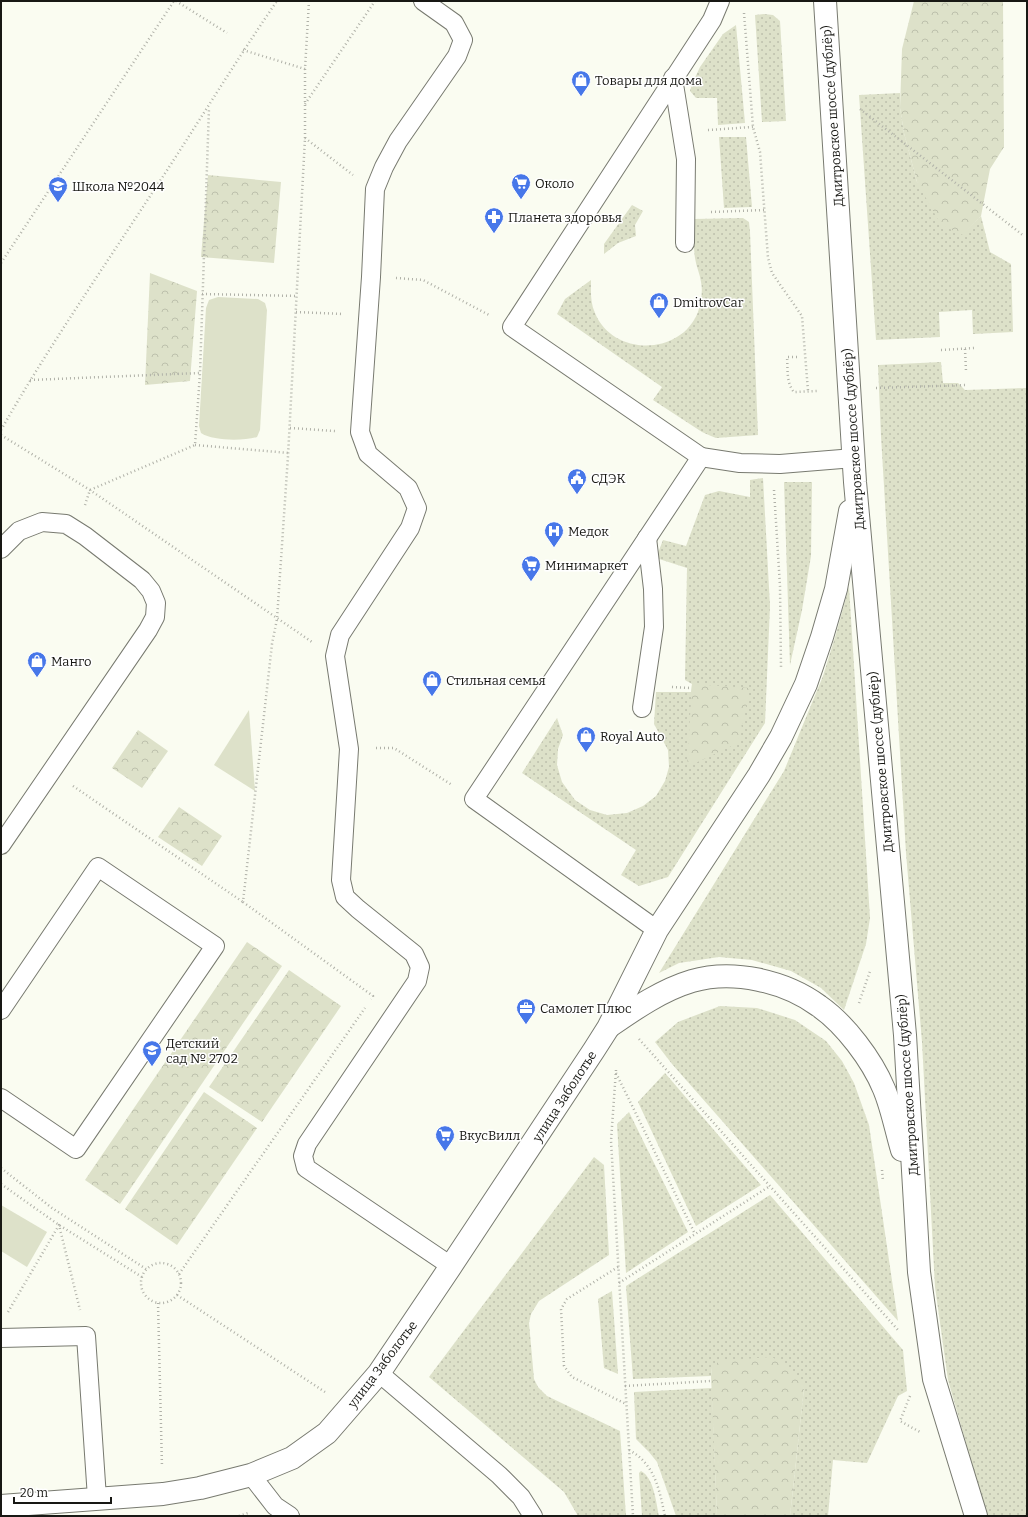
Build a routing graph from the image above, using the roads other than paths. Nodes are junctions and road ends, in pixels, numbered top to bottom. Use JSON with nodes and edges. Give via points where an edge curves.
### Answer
{"nodes":[{"id":1,"x":423,"y":1,"type":"edge"},
{"id":2,"x":720,"y":1,"type":"edge"},
{"id":3,"x":824,"y":1,"type":"edge"},
{"id":4,"x":673,"y":78,"type":"junction"},
{"id":5,"x":684,"y":243,"type":"dead end"},
{"id":6,"x":700,"y":457,"type":"junction"},
{"id":7,"x":854,"y":458,"type":"junction"},
{"id":8,"x":855,"y":482,"type":"junction"},
{"id":9,"x":647,"y":538,"type":"junction"},
{"id":10,"x":1,"y":549,"type":"edge"},
{"id":11,"x":642,"y":708,"type":"dead end"},
{"id":12,"x":1,"y":846,"type":"edge"},
{"id":13,"x":657,"y":930,"type":"junction"},
{"id":14,"x":1,"y":1010,"type":"edge"},
{"id":15,"x":608,"y":1028,"type":"junction"},
{"id":16,"x":1,"y":1098,"type":"edge"},
{"id":17,"x":914,"y":1196,"type":"junction"},
{"id":18,"x":451,"y":1266,"type":"junction"},
{"id":19,"x":1,"y":1338,"type":"edge"},
{"id":20,"x":379,"y":1373,"type":"junction"},
{"id":21,"x":251,"y":1475,"type":"junction"},
{"id":22,"x":97,"y":1498,"type":"junction"},
{"id":23,"x":6,"y":1509,"type":"edge"},
{"id":24,"x":290,"y":1516,"type":"edge"},
{"id":25,"x":533,"y":1516,"type":"edge"},
{"id":26,"x":976,"y":1516,"type":"edge"}],
"edges":[{"from":1,"to":18,"type":"lane","via":[[454,23],[463,40],[457,56],[398,141],[375,189],[372,277],[360,432],[368,454],[408,488],[417,508],[410,528],[340,635],[335,656],[349,748],[341,880],[345,897],[414,954],[420,967],[417,981],[307,1144],[303,1156],[306,1168]]},
{"from":2,"to":4,"type":"lane","via":[[712,20]]},
{"from":3,"to":7,"type":"street","name":"Дмитровское шоссе (дублёр)"},
{"from":4,"to":5,"type":"lane","via":[[686,159]]},
{"from":4,"to":6,"type":"lane","via":[[512,327]]},
{"from":6,"to":7,"type":"lane","via":[[740,463]]},
{"from":6,"to":9,"type":"lane"},
{"from":7,"to":8,"type":"street","name":"Дмитровское шоссе (дублёр)"},
{"from":8,"to":13,"type":"street","name":"улица Заболотье","via":[[836,589],[806,684],[781,737],[759,775]]},
{"from":8,"to":17,"type":"street","name":"Дмитровское шоссе (дублёр)","via":[[905,1035]]},
{"from":9,"to":11,"type":"lane","via":[[654,627]]},
{"from":9,"to":13,"type":"lane","via":[[474,799]]},
{"from":10,"to":12,"type":"lane","via":[[19,531],[42,522],[66,524],[142,580],[156,603],[155,617],[148,630]]},
{"from":13,"to":15,"type":"street","name":"улица Заболотье"},
{"from":14,"to":16,"type":"lane","via":[[98,867],[215,946],[76,1149]]},
{"from":15,"to":17,"type":"street","via":[[664,991],[693,981],[728,976],[753,978],[801,995],[820,1006],[843,1027],[875,1072],[892,1114]]},
{"from":15,"to":18,"type":"street","name":"улица Заболотье"},
{"from":17,"to":26,"type":"street","name":"Дмитровское шоссе (дублёр)","via":[[919,1272],[934,1379]]},
{"from":18,"to":20,"type":"street","name":"улица Заболотье"},
{"from":19,"to":22,"type":"lane","via":[[86,1336]]},
{"from":20,"to":21,"type":"street","name":"улица Заболотье","via":[[327,1433],[292,1458]]},
{"from":20,"to":25,"type":"lane","via":[[499,1475],[520,1497]]},
{"from":21,"to":22,"type":"street","name":"улица Заболотье","via":[[163,1494]]},
{"from":21,"to":24,"type":"lane","via":[[276,1506]]},
{"from":22,"to":23,"type":"street","name":"улица Заболотье"}]}
